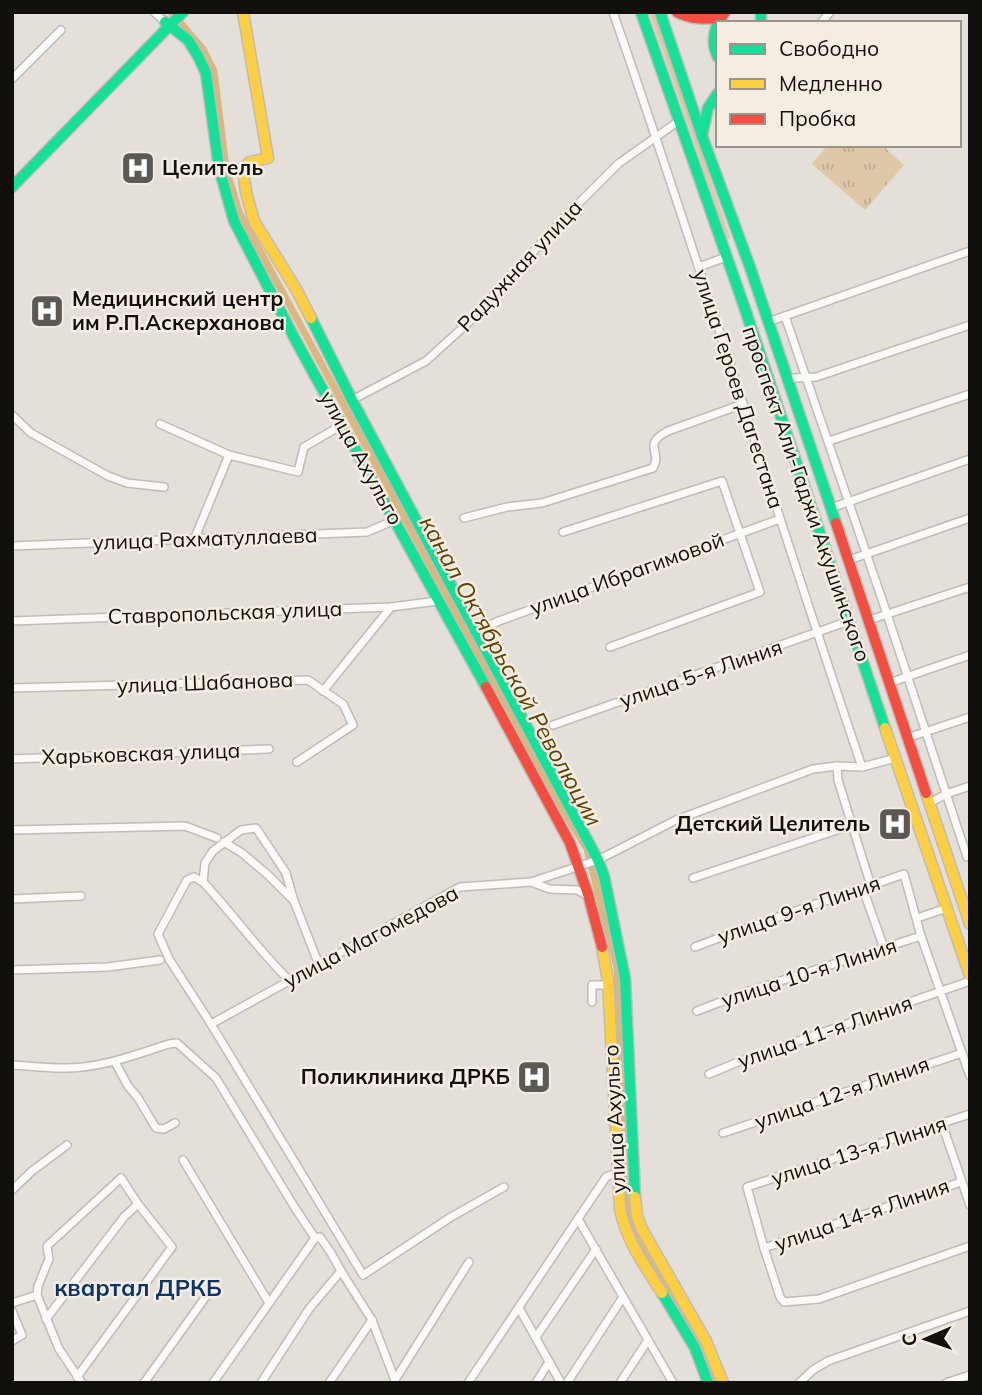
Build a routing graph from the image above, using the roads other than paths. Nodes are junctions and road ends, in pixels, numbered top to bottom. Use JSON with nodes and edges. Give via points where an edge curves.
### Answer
{"nodes":[{"id":1,"x":154,"y":12,"type":"edge"},
{"id":2,"x":183,"y":12,"type":"edge"},
{"id":3,"x":243,"y":12,"type":"edge"},
{"id":4,"x":613,"y":12,"type":"edge"},
{"id":5,"x":641,"y":12,"type":"edge"},
{"id":6,"x":660,"y":12,"type":"edge"},
{"id":7,"x":677,"y":12,"type":"edge"},
{"id":8,"x":720,"y":19,"type":"edge"},
{"id":9,"x":169,"y":21,"type":"edge"},
{"id":10,"x":61,"y":30,"type":"dead end"},
{"id":11,"x":716,"y":30,"type":"edge"},
{"id":12,"x":716,"y":52,"type":"edge"},
{"id":13,"x":12,"y":79,"type":"edge"},
{"id":14,"x":716,"y":96,"type":"edge"},
{"id":15,"x":680,"y":120,"type":"junction"},
{"id":16,"x":656,"y":136,"type":"junction"},
{"id":17,"x":702,"y":136,"type":"junction"},
{"id":18,"x":12,"y":178,"type":"edge"},
{"id":19,"x":12,"y":187,"type":"edge"},
{"id":20,"x":742,"y":244,"type":"junction"},
{"id":21,"x":970,"y":251,"type":"edge"},
{"id":22,"x":724,"y":254,"type":"junction"},
{"id":23,"x":699,"y":267,"type":"junction"},
{"id":24,"x":785,"y":316,"type":"junction"},
{"id":25,"x":768,"y":322,"type":"junction"},
{"id":26,"x":970,"y":325,"type":"edge"},
{"id":27,"x":807,"y":378,"type":"junction"},
{"id":28,"x":787,"y":379,"type":"junction"},
{"id":29,"x":970,"y":394,"type":"edge"},
{"id":30,"x":352,"y":400,"type":"junction"},
{"id":31,"x":743,"y":404,"type":"junction"},
{"id":32,"x":12,"y":415,"type":"edge"},
{"id":33,"x":160,"y":424,"type":"dead end"},
{"id":34,"x":342,"y":425,"type":"junction"},
{"id":35,"x":802,"y":425,"type":"junction"},
{"id":36,"x":785,"y":432,"type":"junction"},
{"id":37,"x":829,"y":441,"type":"junction"},
{"id":38,"x":229,"y":455,"type":"junction"},
{"id":39,"x":970,"y":458,"type":"edge"},
{"id":40,"x":164,"y":486,"type":"dead end"},
{"id":41,"x":848,"y":502,"type":"junction"},
{"id":42,"x":831,"y":508,"type":"junction"},
{"id":43,"x":464,"y":518,"type":"dead end"},
{"id":44,"x":970,"y":518,"type":"edge"},
{"id":45,"x":780,"y":519,"type":"junction"},
{"id":46,"x":395,"y":520,"type":"junction"},
{"id":47,"x":563,"y":532,"type":"dead end"},
{"id":48,"x":740,"y":532,"type":"junction"},
{"id":49,"x":194,"y":540,"type":"junction"},
{"id":50,"x":12,"y":546,"type":"edge"},
{"id":51,"x":867,"y":554,"type":"junction"},
{"id":52,"x":849,"y":560,"type":"junction"},
{"id":53,"x":970,"y":587,"type":"edge"},
{"id":54,"x":438,"y":601,"type":"junction"},
{"id":55,"x":391,"y":607,"type":"junction"},
{"id":56,"x":887,"y":614,"type":"junction"},
{"id":57,"x":869,"y":620,"type":"junction"},
{"id":58,"x":12,"y":621,"type":"edge"},
{"id":59,"x":849,"y":621,"type":"junction"},
{"id":60,"x":476,"y":632,"type":"junction"},
{"id":61,"x":817,"y":633,"type":"junction"},
{"id":62,"x":610,"y":647,"type":"dead end"},
{"id":63,"x":970,"y":655,"type":"edge"},
{"id":64,"x":907,"y":677,"type":"junction"},
{"id":65,"x":889,"y":683,"type":"junction"},
{"id":66,"x":12,"y":688,"type":"edge"},
{"id":67,"x":323,"y":691,"type":"junction"},
{"id":68,"x":970,"y":716,"type":"edge"},
{"id":69,"x":553,"y":725,"type":"dead end"},
{"id":70,"x":926,"y":731,"type":"junction"},
{"id":71,"x":907,"y":738,"type":"junction"},
{"id":72,"x":269,"y":749,"type":"dead end"},
{"id":73,"x":896,"y":758,"type":"junction"},
{"id":74,"x":12,"y":759,"type":"edge"},
{"id":75,"x":298,"y":762,"type":"dead end"},
{"id":76,"x":837,"y":766,"type":"junction"},
{"id":77,"x":862,"y":767,"type":"junction"},
{"id":78,"x":970,"y":786,"type":"edge"},
{"id":79,"x":946,"y":794,"type":"junction"},
{"id":80,"x":930,"y":803,"type":"junction"},
{"id":81,"x":852,"y":825,"type":"junction"},
{"id":82,"x":12,"y":830,"type":"edge"},
{"id":83,"x":221,"y":840,"type":"junction"},
{"id":84,"x":968,"y":857,"type":"edge"},
{"id":85,"x":598,"y":860,"type":"junction"},
{"id":86,"x":949,"y":862,"type":"junction"},
{"id":87,"x":581,"y":865,"type":"junction"},
{"id":88,"x":693,"y":878,"type":"dead end"},
{"id":89,"x":203,"y":881,"type":"junction"},
{"id":90,"x":531,"y":882,"type":"junction"},
{"id":91,"x":872,"y":886,"type":"junction"},
{"id":92,"x":863,"y":889,"type":"junction"},
{"id":93,"x":81,"y":896,"type":"dead end"},
{"id":94,"x":590,"y":897,"type":"junction"},
{"id":95,"x":12,"y":899,"type":"edge"},
{"id":96,"x":294,"y":901,"type":"junction"},
{"id":97,"x":947,"y":908,"type":"junction"},
{"id":98,"x":916,"y":918,"type":"junction"},
{"id":99,"x":970,"y":924,"type":"edge"},
{"id":100,"x":921,"y":936,"type":"junction"},
{"id":101,"x":695,"y":947,"type":"dead end"},
{"id":102,"x":884,"y":948,"type":"junction"},
{"id":103,"x":160,"y":960,"type":"dead end"},
{"id":104,"x":319,"y":965,"type":"junction"},
{"id":105,"x":12,"y":970,"type":"edge"},
{"id":106,"x":970,"y":978,"type":"edge"},
{"id":107,"x":290,"y":981,"type":"junction"},
{"id":108,"x":608,"y":985,"type":"junction"},
{"id":109,"x":941,"y":991,"type":"junction"},
{"id":110,"x":593,"y":1002,"type":"dead end"},
{"id":111,"x":697,"y":1011,"type":"dead end"},
{"id":112,"x":211,"y":1024,"type":"junction"},
{"id":113,"x":962,"y":1053,"type":"junction"},
{"id":114,"x":115,"y":1062,"type":"junction"},
{"id":115,"x":12,"y":1065,"type":"edge"},
{"id":116,"x":709,"y":1074,"type":"dead end"},
{"id":117,"x":970,"y":1076,"type":"edge"},
{"id":118,"x":970,"y":1114,"type":"edge"},
{"id":119,"x":175,"y":1123,"type":"dead end"},
{"id":120,"x":942,"y":1124,"type":"junction"},
{"id":121,"x":723,"y":1133,"type":"dead end"},
{"id":122,"x":67,"y":1145,"type":"dead end"},
{"id":123,"x":183,"y":1160,"type":"dead end"},
{"id":124,"x":618,"y":1172,"type":"junction"},
{"id":125,"x":961,"y":1182,"type":"junction"},
{"id":126,"x":504,"y":1187,"type":"dead end"},
{"id":127,"x":12,"y":1190,"type":"edge"},
{"id":128,"x":138,"y":1204,"type":"junction"},
{"id":129,"x":970,"y":1205,"type":"edge"},
{"id":130,"x":578,"y":1219,"type":"junction"},
{"id":131,"x":318,"y":1238,"type":"junction"},
{"id":132,"x":970,"y":1246,"type":"edge"},
{"id":133,"x":764,"y":1248,"type":"junction"},
{"id":134,"x":596,"y":1249,"type":"junction"},
{"id":135,"x":469,"y":1262,"type":"dead end"},
{"id":136,"x":341,"y":1271,"type":"junction"},
{"id":137,"x":207,"y":1294,"type":"dead end"},
{"id":138,"x":37,"y":1295,"type":"junction"},
{"id":139,"x":623,"y":1297,"type":"junction"},
{"id":140,"x":12,"y":1303,"type":"edge"},
{"id":141,"x":269,"y":1303,"type":"junction"},
{"id":142,"x":519,"y":1308,"type":"junction"},
{"id":143,"x":12,"y":1311,"type":"edge"},
{"id":144,"x":970,"y":1311,"type":"edge"},
{"id":145,"x":46,"y":1319,"type":"junction"},
{"id":146,"x":372,"y":1320,"type":"junction"},
{"id":147,"x":536,"y":1337,"type":"junction"},
{"id":148,"x":648,"y":1340,"type":"junction"},
{"id":149,"x":12,"y":1341,"type":"edge"},
{"id":150,"x":550,"y":1362,"type":"junction"},
{"id":151,"x":970,"y":1375,"type":"edge"},
{"id":152,"x":79,"y":1380,"type":"edge"},
{"id":153,"x":395,"y":1382,"type":"edge"},
{"id":154,"x":144,"y":1383,"type":"edge"},
{"id":155,"x":213,"y":1383,"type":"edge"},
{"id":156,"x":261,"y":1383,"type":"edge"},
{"id":157,"x":329,"y":1383,"type":"edge"},
{"id":158,"x":468,"y":1383,"type":"edge"},
{"id":159,"x":536,"y":1383,"type":"edge"},
{"id":160,"x":561,"y":1383,"type":"edge"},
{"id":161,"x":567,"y":1383,"type":"edge"},
{"id":162,"x":620,"y":1383,"type":"edge"},
{"id":163,"x":673,"y":1383,"type":"edge"},
{"id":164,"x":708,"y":1383,"type":"edge"},
{"id":165,"x":723,"y":1383,"type":"edge"},
{"id":166,"x":799,"y":1383,"type":"edge"},
{"id":167,"x":946,"y":1383,"type":"edge"}],
"edges":[{"from":1,"to":9,"type":"street"},
{"from":2,"to":9,"type":"main road"},
{"from":3,"to":30,"type":"main road","via":[[268,158],[243,168],[254,221],[296,289]]},
{"from":4,"to":16,"type":"street","name":"улица Героев Дагестана"},
{"from":5,"to":15,"type":"main road","name":"проспект Али-Гаджи Акушинского"},
{"from":6,"to":17,"type":"main road","name":"проспект Али-Гаджи Акушинского"},
{"from":7,"to":8,"type":"main road","via":[[697,20]]},
{"from":9,"to":18,"type":"main road"},
{"from":9,"to":19,"type":"main road"},
{"from":9,"to":34,"type":"main road","name":"улица Ахульго","via":[[206,72],[220,175],[234,221]]},
{"from":10,"to":13,"type":"street"},
{"from":11,"to":12,"type":"main road","via":[[712,42]]},
{"from":14,"to":17,"type":"main road","via":[[708,108]]},
{"from":15,"to":16,"type":"street","name":"Радужная улица"},
{"from":15,"to":22,"type":"main road","name":"проспект Али-Гаджи Акушинского"},
{"from":16,"to":23,"type":"street","name":"улица Героев Дагестана"},
{"from":16,"to":30,"type":"street","name":"Радужная улица","via":[[618,164],[577,204],[426,361]]},
{"from":17,"to":20,"type":"main road","name":"проспект Али-Гаджи Акушинского"},
{"from":20,"to":22,"type":"main road"},
{"from":20,"to":25,"type":"main road","name":"проспект Али-Гаджи Акушинского"},
{"from":21,"to":24,"type":"street"},
{"from":22,"to":23,"type":"street"},
{"from":22,"to":36,"type":"main road","name":"проспект Али-Гаджи Акушинского"},
{"from":23,"to":31,"type":"street","name":"улица Героев Дагестана"},
{"from":24,"to":25,"type":"street"},
{"from":24,"to":27,"type":"street"},
{"from":25,"to":28,"type":"main road","name":"проспект Али-Гаджи Акушинского"},
{"from":26,"to":27,"type":"street"},
{"from":27,"to":28,"type":"street"},
{"from":27,"to":37,"type":"street"},
{"from":28,"to":35,"type":"main road","name":"проспект Али-Гаджи Акушинского"},
{"from":29,"to":37,"type":"street"},
{"from":30,"to":60,"type":"main road"},
{"from":31,"to":43,"type":"street","via":[[657,436],[653,468],[565,497]]},
{"from":31,"to":45,"type":"street","name":"улица Героев Дагестана"},
{"from":32,"to":40,"type":"street","via":[[31,433],[108,476],[127,483]]},
{"from":33,"to":38,"type":"street"},
{"from":34,"to":38,"type":"street","via":[[303,447],[298,472]]},
{"from":34,"to":46,"type":"main road","name":"улица Ахульго"},
{"from":35,"to":36,"type":"main road","via":[[788,423]]},
{"from":35,"to":42,"type":"main road","name":"проспект Али-Гаджи Акушинского"},
{"from":36,"to":59,"type":"main road","name":"проспект Али-Гаджи Акушинского"},
{"from":37,"to":41,"type":"street"},
{"from":38,"to":49,"type":"street"},
{"from":39,"to":41,"type":"street"},
{"from":41,"to":42,"type":"street"},
{"from":41,"to":51,"type":"street"},
{"from":42,"to":52,"type":"main road","name":"проспект Али-Гаджи Акушинского"},
{"from":44,"to":51,"type":"street"},
{"from":45,"to":48,"type":"street","name":"улица Ибрагимовой"},
{"from":45,"to":61,"type":"street","name":"улица Героев Дагестана"},
{"from":46,"to":49,"type":"street","name":"улица Рахматуллаева","via":[[367,532]]},
{"from":46,"to":54,"type":"main road","name":"улица Ахульго"},
{"from":47,"to":48,"type":"street","via":[[722,481]]},
{"from":48,"to":60,"type":"street","name":"улица Ибрагимовой"},
{"from":48,"to":62,"type":"street","via":[[760,593]]},
{"from":49,"to":50,"type":"street","name":"улица Рахматуллаева"},
{"from":51,"to":52,"type":"street"},
{"from":51,"to":56,"type":"street"},
{"from":52,"to":57,"type":"main road","name":"проспект Али-Гаджи Акушинского"},
{"from":53,"to":56,"type":"street"},
{"from":54,"to":55,"type":"street","name":"Ставропольская улица"},
{"from":54,"to":87,"type":"main road","name":"улица Ахульго"},
{"from":55,"to":58,"type":"street","name":"Ставропольская улица"},
{"from":55,"to":67,"type":"street"},
{"from":56,"to":57,"type":"street"},
{"from":56,"to":64,"type":"street"},
{"from":57,"to":65,"type":"main road","name":"проспект Али-Гаджи Акушинского"},
{"from":59,"to":61,"type":"street","name":"улица 5-я Линия"},
{"from":59,"to":73,"type":"main road","name":"проспект Али-Гаджи Акушинского"},
{"from":60,"to":85,"type":"main road"},
{"from":61,"to":69,"type":"street","name":"улица 5-я Линия"},
{"from":61,"to":77,"type":"street","name":"улица Героев Дагестана"},
{"from":63,"to":64,"type":"street"},
{"from":64,"to":65,"type":"street"},
{"from":64,"to":70,"type":"street"},
{"from":65,"to":71,"type":"main road","name":"проспект Али-Гаджи Акушинского"},
{"from":66,"to":67,"type":"street","name":"улица Шабанова","via":[[308,680]]},
{"from":67,"to":75,"type":"street","name":"улица Шабанова","via":[[343,704],[353,725]]},
{"from":68,"to":70,"type":"street"},
{"from":70,"to":71,"type":"street"},
{"from":70,"to":79,"type":"street"},
{"from":71,"to":80,"type":"main road","name":"проспект Али-Гаджи Акушинского"},
{"from":72,"to":74,"type":"street","name":"Харьковская улица"},
{"from":73,"to":77,"type":"street"},
{"from":73,"to":97,"type":"main road","name":"проспект Али-Гаджи Акушинского"},
{"from":76,"to":77,"type":"street"},
{"from":76,"to":81,"type":"street"},
{"from":76,"to":85,"type":"street","via":[[813,769],[676,820]]},
{"from":78,"to":79,"type":"street"},
{"from":79,"to":80,"type":"street"},
{"from":79,"to":84,"type":"street"},
{"from":80,"to":86,"type":"main road","name":"проспект Али-Гаджи Акушинского"},
{"from":81,"to":88,"type":"street"},
{"from":81,"to":91,"type":"street"},
{"from":82,"to":83,"type":"street","via":[[184,826]]},
{"from":83,"to":89,"type":"street","via":[[205,863]]},
{"from":83,"to":96,"type":"street"},
{"from":83,"to":96,"type":"street","via":[[257,828],[286,873]]},
{"from":84,"to":86,"type":"street"},
{"from":85,"to":87,"type":"street","name":"улица Магомедова"},
{"from":85,"to":165,"type":"main road","via":[[625,978],[637,1216],[706,1341]]},
{"from":86,"to":99,"type":"main road","name":"проспект Али-Гаджи Акушинского"},
{"from":87,"to":90,"type":"street","name":"улица Магомедова"},
{"from":87,"to":94,"type":"main road","name":"улица Ахульго"},
{"from":89,"to":107,"type":"street"},
{"from":89,"to":112,"type":"street","via":[[187,880],[158,934]]},
{"from":90,"to":94,"type":"street","via":[[550,889],[577,890]]},
{"from":90,"to":104,"type":"street","name":"улица Магомедова","via":[[460,887]]},
{"from":91,"to":92,"type":"street","name":"улица 9-я Линия"},
{"from":91,"to":98,"type":"street","name":"улица 9-я Линия","via":[[904,874]]},
{"from":92,"to":101,"type":"street","name":"улица 9-я Линия"},
{"from":92,"to":102,"type":"street"},
{"from":93,"to":95,"type":"street"},
{"from":94,"to":108,"type":"main road","name":"улица Ахульго"},
{"from":96,"to":104,"type":"street"},
{"from":97,"to":98,"type":"street"},
{"from":97,"to":106,"type":"main road","name":"проспект Али-Гаджи Акушинского"},
{"from":98,"to":100,"type":"street"},
{"from":100,"to":102,"type":"street","name":"улица 10-я Линия"},
{"from":100,"to":109,"type":"street"},
{"from":102,"to":111,"type":"street","name":"улица 10-я Линия"},
{"from":103,"to":105,"type":"street"},
{"from":104,"to":107,"type":"street","name":"улица Магомедова"},
{"from":106,"to":109,"type":"street","name":"улица 11-я Линия"},
{"from":107,"to":112,"type":"street","name":"улица Магомедова"},
{"from":108,"to":110,"type":"street","via":[[592,985]]},
{"from":108,"to":124,"type":"main road","name":"улица Ахульго"},
{"from":109,"to":113,"type":"street"},
{"from":109,"to":116,"type":"street","name":"улица 11-я Линия"},
{"from":112,"to":126,"type":"street","via":[[363,1275]]},
{"from":113,"to":117,"type":"street"},
{"from":113,"to":121,"type":"street","name":"улица 12-я Линия"},
{"from":114,"to":115,"type":"street","via":[[63,1069]]},
{"from":114,"to":119,"type":"street","via":[[156,1128]]},
{"from":114,"to":131,"type":"street","via":[[169,1044],[182,1047],[216,1078]]},
{"from":118,"to":120,"type":"street","name":"улица 13-я Линия"},
{"from":120,"to":125,"type":"street"},
{"from":120,"to":133,"type":"street","name":"улица 13-я Линия","via":[[747,1187]]},
{"from":122,"to":127,"type":"street"},
{"from":123,"to":141,"type":"street"},
{"from":124,"to":130,"type":"street","via":[[606,1177]]},
{"from":124,"to":164,"type":"main road","name":"улица Ахульго","via":[[620,1209],[628,1237],[695,1348]]},
{"from":125,"to":129,"type":"street"},
{"from":125,"to":133,"type":"street","name":"улица 14-я Линия"},
{"from":128,"to":138,"type":"street","via":[[121,1178],[47,1246],[49,1259]]},
{"from":128,"to":145,"type":"street"},
{"from":128,"to":152,"type":"street","via":[[172,1247]]},
{"from":130,"to":134,"type":"street"},
{"from":130,"to":142,"type":"street"},
{"from":131,"to":136,"type":"street"},
{"from":131,"to":141,"type":"street"},
{"from":132,"to":133,"type":"street","via":[[819,1299],[784,1302]]},
{"from":134,"to":139,"type":"street"},
{"from":134,"to":147,"type":"street"},
{"from":135,"to":153,"type":"street"},
{"from":136,"to":146,"type":"street"},
{"from":136,"to":156,"type":"street","via":[[309,1309]]},
{"from":137,"to":154,"type":"street"},
{"from":138,"to":140,"type":"street"},
{"from":138,"to":145,"type":"street"},
{"from":139,"to":148,"type":"street"},
{"from":139,"to":161,"type":"street"},
{"from":141,"to":155,"type":"street"},
{"from":142,"to":147,"type":"street"},
{"from":142,"to":158,"type":"street"},
{"from":143,"to":149,"type":"street","via":[[22,1335]]},
{"from":144,"to":166,"type":"street","via":[[828,1361]]},
{"from":145,"to":152,"type":"street"},
{"from":146,"to":153,"type":"street"},
{"from":146,"to":157,"type":"street"},
{"from":147,"to":150,"type":"street"},
{"from":148,"to":162,"type":"street"},
{"from":148,"to":163,"type":"street"},
{"from":150,"to":159,"type":"street"},
{"from":150,"to":160,"type":"street"},
{"from":151,"to":167,"type":"street"}]}
